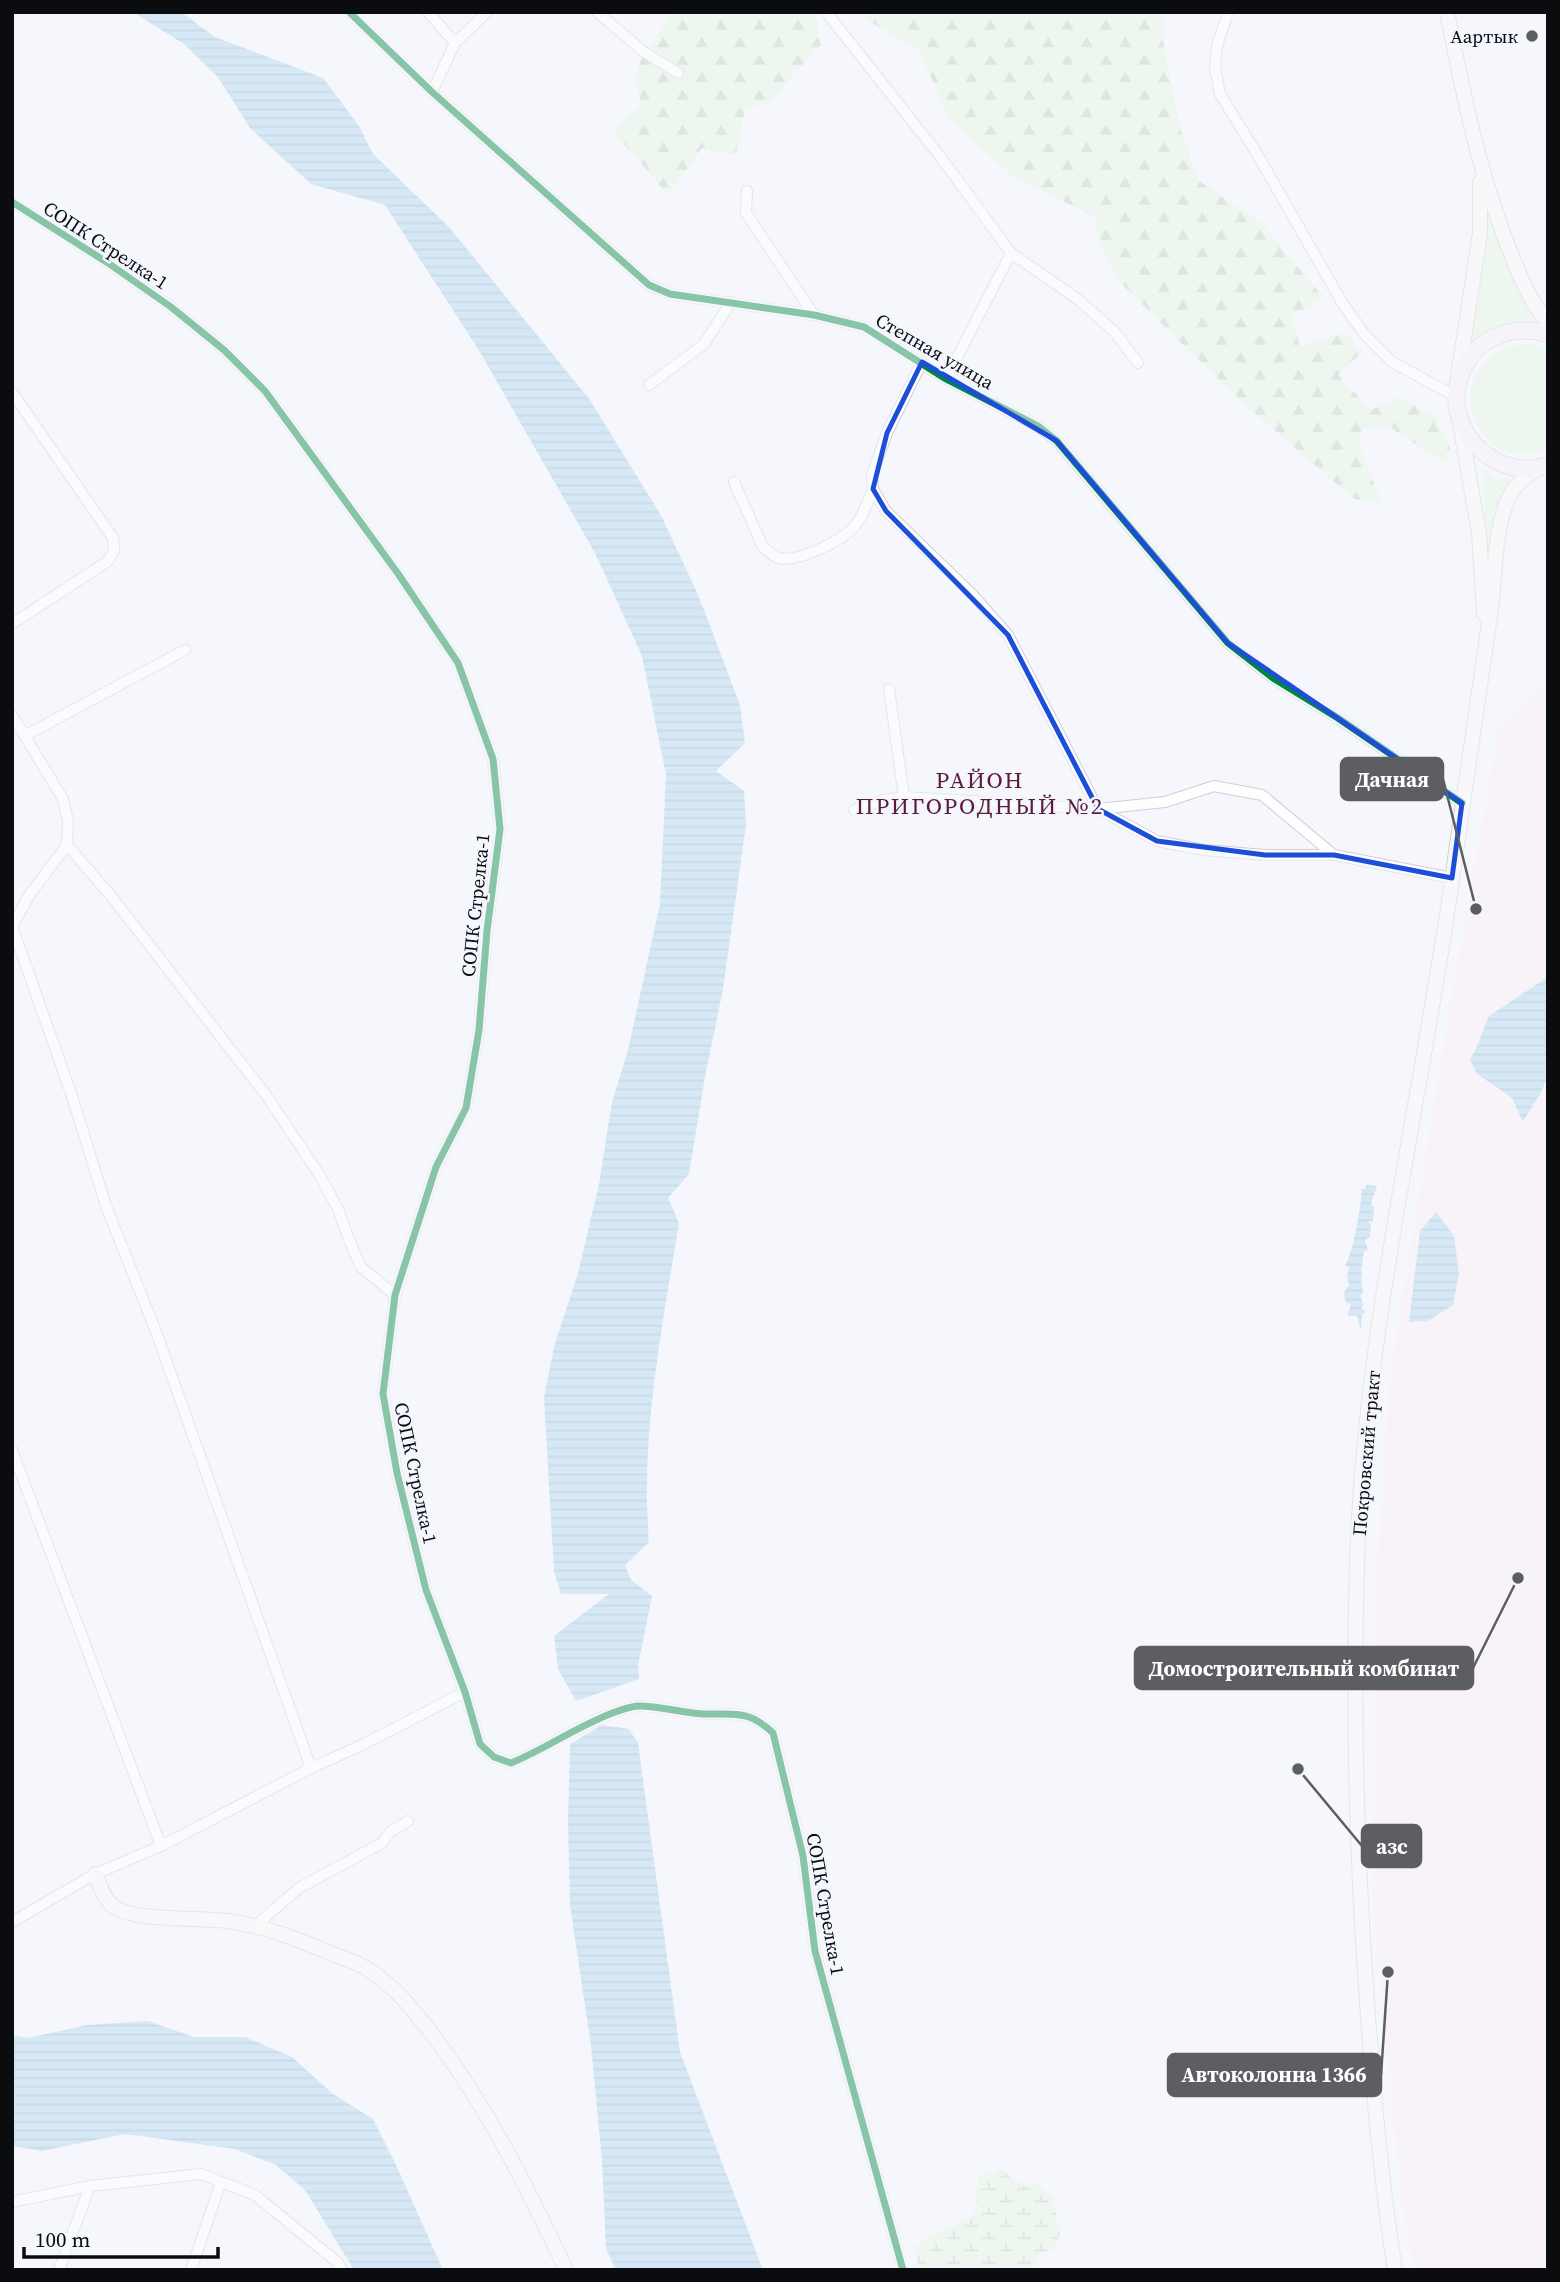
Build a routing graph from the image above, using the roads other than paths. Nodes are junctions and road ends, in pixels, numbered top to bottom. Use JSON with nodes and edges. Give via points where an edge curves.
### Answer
{"nodes":[{"id":1,"x":349,"y":12,"type":"edge"},
{"id":2,"x":428,"y":12,"type":"edge"},
{"id":3,"x":487,"y":12,"type":"edge"},
{"id":4,"x":597,"y":12,"type":"edge"},
{"id":5,"x":826,"y":12,"type":"edge"},
{"id":6,"x":1228,"y":12,"type":"edge"},
{"id":7,"x":1447,"y":12,"type":"edge"},
{"id":8,"x":455,"y":43,"type":"junction"},
{"id":9,"x":678,"y":73,"type":"dead end"},
{"id":10,"x":432,"y":92,"type":"junction"},
{"id":11,"x":1479,"y":163,"type":"junction"},
{"id":12,"x":747,"y":191,"type":"dead end"},
{"id":13,"x":12,"y":202,"type":"edge"},
{"id":14,"x":1011,"y":253,"type":"junction"},
{"id":15,"x":731,"y":302,"type":"junction"},
{"id":16,"x":814,"y":315,"type":"junction"},
{"id":17,"x":1548,"y":322,"type":"edge"},
{"id":18,"x":1548,"y":334,"type":"edge"},
{"id":19,"x":922,"y":362,"type":"junction"},
{"id":20,"x":1138,"y":363,"type":"dead end"},
{"id":21,"x":946,"y":379,"type":"junction"},
{"id":22,"x":649,"y":385,"type":"dead end"},
{"id":23,"x":1457,"y":388,"type":"junction"},
{"id":24,"x":12,"y":392,"type":"edge"},
{"id":25,"x":1460,"y":424,"type":"junction"},
{"id":26,"x":1544,"y":466,"type":"edge"},
{"id":27,"x":734,"y":482,"type":"dead end"},
{"id":28,"x":873,"y":489,"type":"junction"},
{"id":29,"x":12,"y":624,"type":"edge"},
{"id":30,"x":1486,"y":644,"type":"junction"},
{"id":31,"x":185,"y":650,"type":"dead end"},
{"id":32,"x":889,"y":689,"type":"dead end"},
{"id":33,"x":12,"y":715,"type":"edge"},
{"id":34,"x":26,"y":735,"type":"junction"},
{"id":35,"x":904,"y":797,"type":"junction"},
{"id":36,"x":1462,"y":803,"type":"junction"},
{"id":37,"x":1098,"y":809,"type":"junction"},
{"id":38,"x":854,"y":810,"type":"dead end"},
{"id":39,"x":67,"y":845,"type":"junction"},
{"id":40,"x":1334,"y":855,"type":"junction"},
{"id":41,"x":1452,"y":878,"type":"junction"},
{"id":42,"x":13,"y":926,"type":"edge"},
{"id":43,"x":395,"y":1295,"type":"junction"},
{"id":44,"x":12,"y":1450,"type":"edge"},
{"id":45,"x":466,"y":1692,"type":"junction"},
{"id":46,"x":311,"y":1768,"type":"junction"},
{"id":47,"x":408,"y":1821,"type":"dead end"},
{"id":48,"x":161,"y":1846,"type":"junction"},
{"id":49,"x":95,"y":1874,"type":"junction"},
{"id":50,"x":12,"y":1922,"type":"edge"},
{"id":51,"x":255,"y":1926,"type":"junction"},
{"id":52,"x":221,"y":2182,"type":"junction"},
{"id":53,"x":90,"y":2186,"type":"junction"},
{"id":54,"x":12,"y":2202,"type":"edge"},
{"id":55,"x":340,"y":2266,"type":"edge"},
{"id":56,"x":59,"y":2270,"type":"edge"},
{"id":57,"x":191,"y":2270,"type":"edge"},
{"id":58,"x":566,"y":2270,"type":"edge"},
{"id":59,"x":903,"y":2270,"type":"edge"},
{"id":60,"x":1395,"y":2270,"type":"edge"}],
"edges":[{"from":1,"to":10,"type":"street","name":"Степная улица"},
{"from":2,"to":8,"type":"street"},
{"from":3,"to":8,"type":"street"},
{"from":4,"to":9,"type":"street","via":[[652,58]]},
{"from":5,"to":14,"type":"street"},
{"from":6,"to":23,"type":"street","via":[[1214,67],[1220,94],[1343,304],[1392,362]]},
{"from":7,"to":11,"type":"main road"},
{"from":8,"to":10,"type":"street"},
{"from":10,"to":15,"type":"street","name":"Степная улица","via":[[649,285],[670,294]]},
{"from":11,"to":17,"type":"main road","via":[[1522,282]]},
{"from":11,"to":23,"type":"main road","via":[[1480,233]]},
{"from":12,"to":16,"type":"street","via":[[746,213]]},
{"from":13,"to":43,"type":"street","name":"СОПК Стрелка-1","via":[[171,307],[265,391],[458,663],[493,759],[500,830],[466,1108],[436,1167]]},
{"from":14,"to":20,"type":"street","via":[[1114,331]]},
{"from":14,"to":21,"type":"street"},
{"from":15,"to":16,"type":"street","name":"Степная улица"},
{"from":15,"to":22,"type":"street","via":[[704,344]]},
{"from":16,"to":19,"type":"street","name":"Степная улица","via":[[864,327]]},
{"from":18,"to":23,"type":"main road","via":[[1509,331],[1492,338],[1465,364]]},
{"from":19,"to":21,"type":"street","name":"Степная улица"},
{"from":19,"to":28,"type":"street","via":[[887,433]]},
{"from":21,"to":36,"type":"street","name":"Степная улица","via":[[1057,440],[1228,643]]},
{"from":23,"to":25,"type":"main road"},
{"from":24,"to":29,"type":"street","via":[[113,538],[114,550],[108,561]]},
{"from":25,"to":26,"type":"main road","via":[[1471,442],[1503,465]]},
{"from":25,"to":30,"type":"main road","via":[[1479,533]]},
{"from":26,"to":30,"type":"main road","via":[[1526,475],[1505,504]]},
{"from":27,"to":28,"type":"street","via":[[762,545],[786,559],[842,538],[864,513]]},
{"from":28,"to":37,"type":"street","via":[[886,511],[1008,635]]},
{"from":30,"to":36,"type":"main road","name":"Покровский тракт"},
{"from":31,"to":34,"type":"street"},
{"from":32,"to":35,"type":"street"},
{"from":33,"to":34,"type":"street"},
{"from":34,"to":39,"type":"street","via":[[62,799],[68,821]]},
{"from":35,"to":37,"type":"street"},
{"from":35,"to":38,"type":"street"},
{"from":36,"to":41,"type":"main road","name":"Покровский тракт"},
{"from":37,"to":40,"type":"street","via":[[1157,841],[1265,855]]},
{"from":37,"to":40,"type":"street","via":[[1165,802],[1214,786],[1262,795]]},
{"from":39,"to":42,"type":"street","via":[[30,894]]},
{"from":39,"to":43,"type":"street","via":[[273,1105],[338,1209],[362,1267]]},
{"from":40,"to":41,"type":"street"},
{"from":41,"to":60,"type":"main road","name":"Покровский тракт","via":[[1375,1354],[1357,1560],[1359,1878],[1374,2114]]},
{"from":42,"to":46,"type":"street","via":[[106,1206],[155,1329]]},
{"from":43,"to":45,"type":"street","name":"СОПК Стрелка-1","via":[[383,1394],[397,1473],[426,1590]]},
{"from":44,"to":48,"type":"street"},
{"from":45,"to":46,"type":"street"},
{"from":45,"to":59,"type":"street","name":"СОПК Стрелка-1","via":[[480,1744],[494,1757],[511,1763],[598,1718],[636,1705],[734,1714],[758,1719],[773,1732],[803,1856],[815,1951]]},
{"from":46,"to":48,"type":"street"},
{"from":47,"to":51,"type":"street","via":[[382,1843],[299,1888]]},
{"from":48,"to":49,"type":"street"},
{"from":49,"to":50,"type":"street"},
{"from":49,"to":51,"type":"main road","via":[[104,1896],[131,1914]]},
{"from":51,"to":58,"type":"main road","via":[[368,1969],[394,1989],[480,2102],[519,2170]]},
{"from":52,"to":53,"type":"street","via":[[201,2174]]},
{"from":52,"to":55,"type":"street","via":[[256,2196]]},
{"from":52,"to":57,"type":"street"},
{"from":53,"to":54,"type":"street"},
{"from":53,"to":56,"type":"street"}]}
